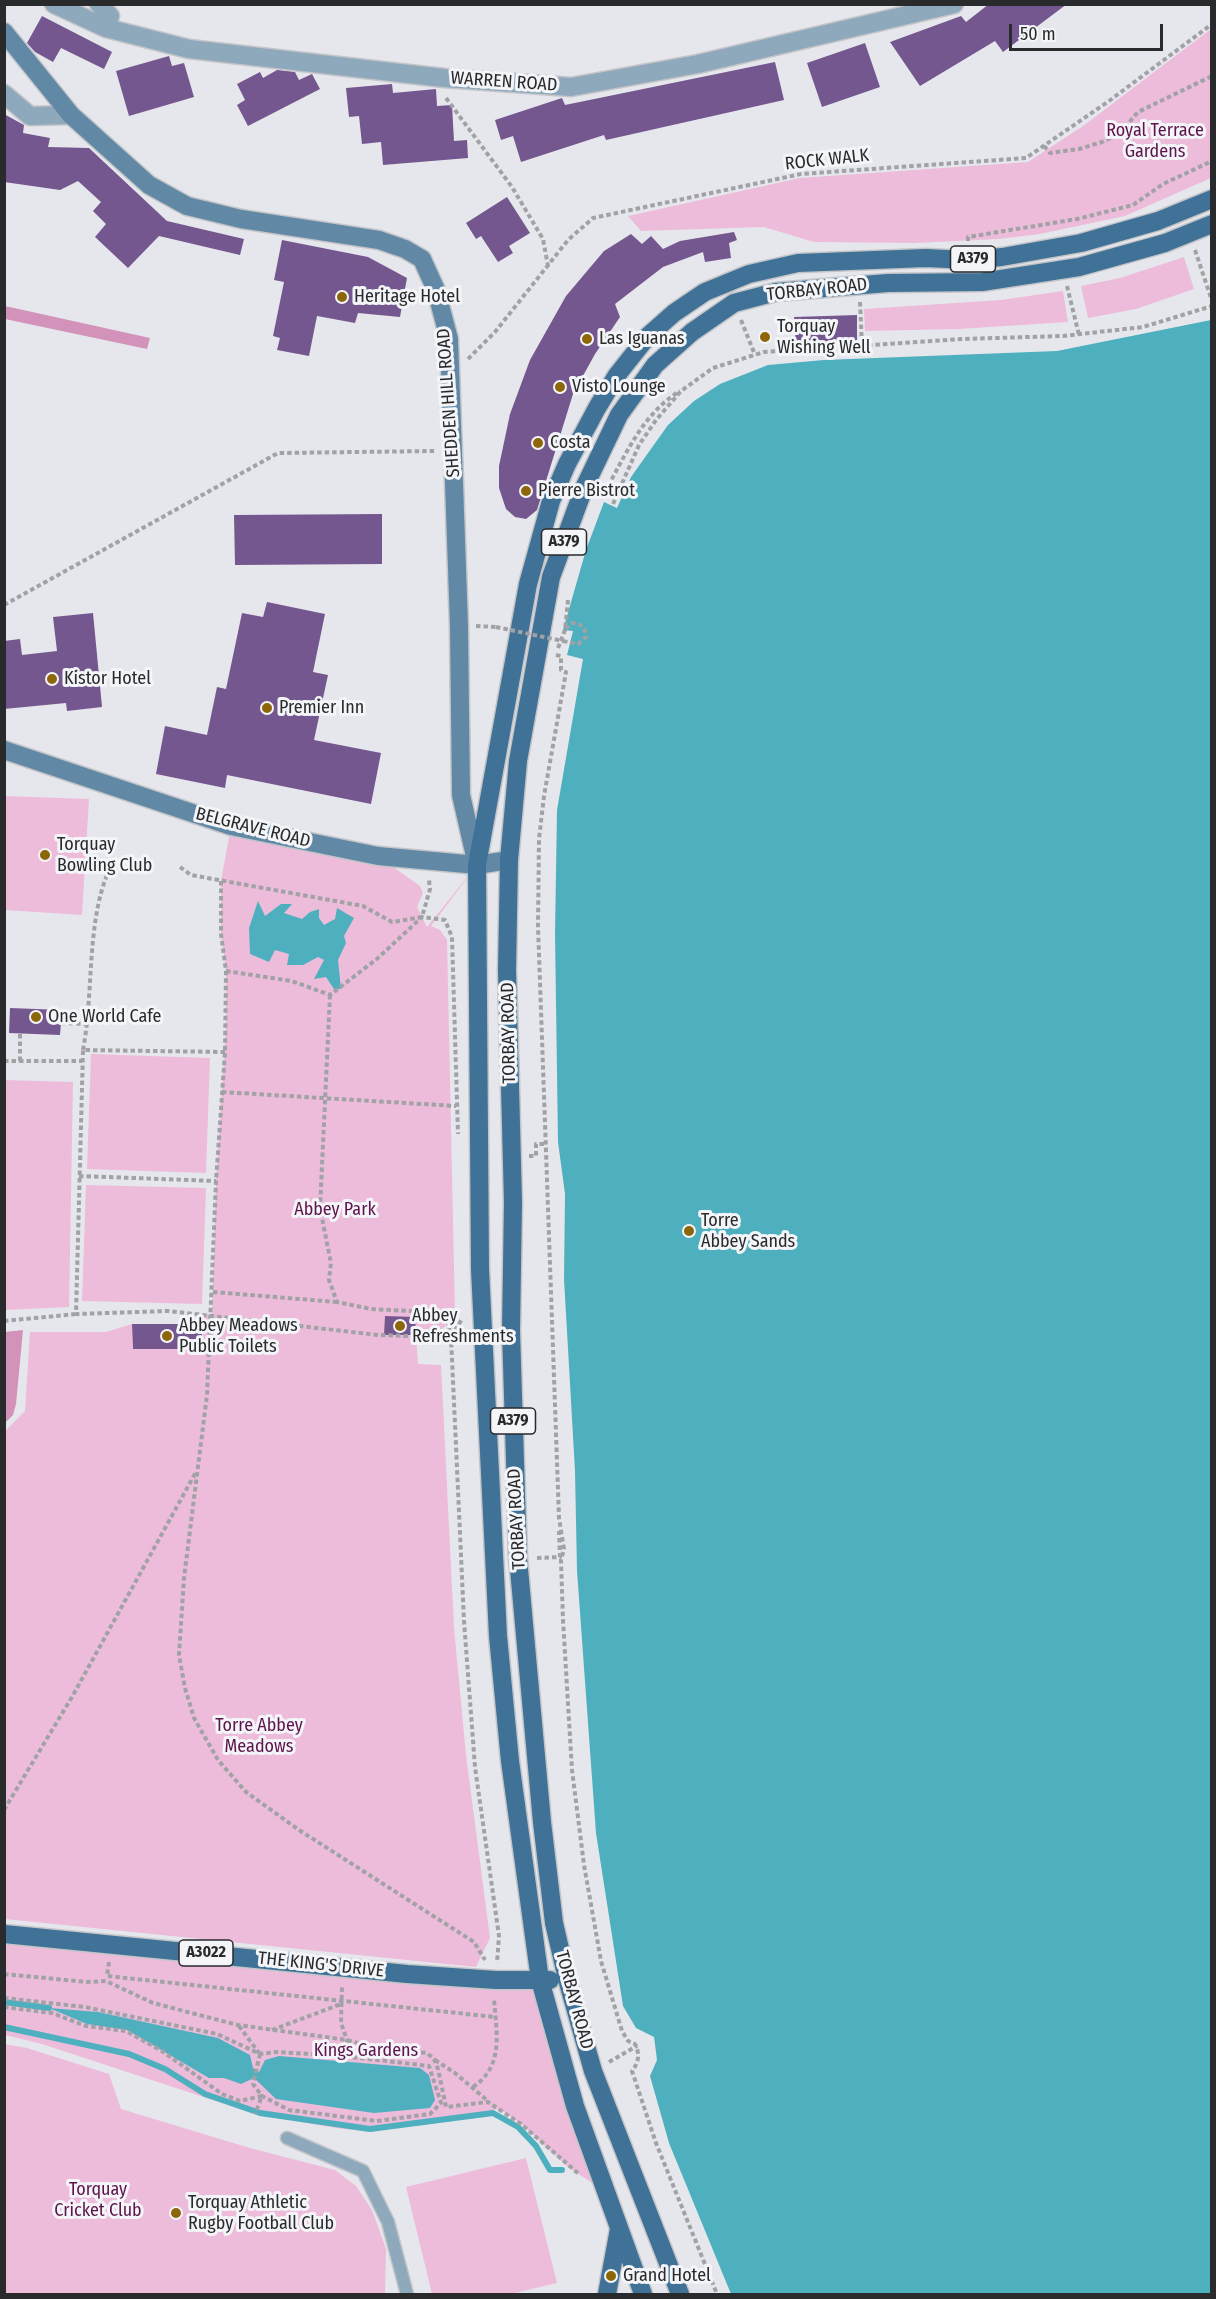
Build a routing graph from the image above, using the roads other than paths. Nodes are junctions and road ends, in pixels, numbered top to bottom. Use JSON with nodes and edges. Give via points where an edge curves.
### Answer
{"nodes":[{"id":1,"x":54,"y":4,"type":"edge"},
{"id":2,"x":99,"y":4,"type":"edge"},
{"id":3,"x":947,"y":5,"type":"edge"},
{"id":4,"x":106,"y":28,"type":"junction"},
{"id":5,"x":4,"y":32,"type":"edge"},
{"id":6,"x":4,"y":94,"type":"edge"},
{"id":7,"x":71,"y":115,"type":"junction"},
{"id":8,"x":1212,"y":200,"type":"edge"},
{"id":9,"x":1212,"y":224,"type":"edge"},
{"id":10,"x":4,"y":750,"type":"edge"},
{"id":11,"x":509,"y":860,"type":"junction"},
{"id":12,"x":477,"y":865,"type":"junction"},
{"id":13,"x":4,"y":1934,"type":"edge"},
{"id":14,"x":567,"y":1979,"type":"junction"},
{"id":15,"x":540,"y":1980,"type":"junction"},
{"id":16,"x":287,"y":2138,"type":"dead end"},
{"id":17,"x":620,"y":2227,"type":"junction"},
{"id":18,"x":407,"y":2295,"type":"edge"},
{"id":19,"x":607,"y":2295,"type":"edge"},
{"id":20,"x":643,"y":2295,"type":"edge"},
{"id":21,"x":680,"y":2295,"type":"edge"}],
"edges":[{"from":1,"to":4,"type":"street","name":"WARREN ROAD"},
{"from":2,"to":4,"type":"street","via":[[110,16]]},
{"from":3,"to":4,"type":"street","name":"WARREN ROAD","via":[[698,64],[571,87],[444,78],[189,49]]},
{"from":5,"to":7,"type":"street","name":"SHEDDEN HILL ROAD"},
{"from":6,"to":7,"type":"street","via":[[30,117]]},
{"from":7,"to":12,"type":"street","name":"SHEDDEN HILL ROAD","via":[[149,185],[187,206],[241,219],[379,240],[422,259],[436,290],[449,339],[461,795]]},
{"from":8,"to":12,"type":"main road","name":"TORBAY ROAD","number":"A379","via":[[1158,221],[1081,243],[1002,257],[798,263],[749,274],[705,292],[648,336],[617,375],[584,430],[550,501],[528,584]]},
{"from":9,"to":11,"type":"main road","name":"TORBAY ROAD","number":"A379","via":[[1165,243],[1064,270],[982,282],[776,292],[734,303],[692,332],[655,365],[608,438],[584,488],[551,577],[518,761]]},
{"from":10,"to":12,"type":"street","name":"BELGRAVE ROAD","via":[[231,826],[378,856]]},
{"from":11,"to":12,"type":"street","name":"BELGRAVE ROAD"},
{"from":11,"to":14,"type":"main road","name":"TORBAY ROAD","number":"A379","via":[[511,1331],[518,1558],[542,1822],[554,1923]]},
{"from":12,"to":15,"type":"main road","name":"TORBAY ROAD","number":"A379","via":[[477,1118],[498,1636],[510,1761]]},
{"from":13,"to":15,"type":"main road","name":"THE KING'S DRIVE","number":"A3022","via":[[408,1974],[495,1987]]},
{"from":14,"to":15,"type":"main road","name":"THE KING'S DRIVE","number":"A3022"},
{"from":14,"to":21,"type":"main road","name":"TORBAY ROAD","via":[[593,2071]]},
{"from":15,"to":17,"type":"main road","name":"TORBAY ROAD","via":[[575,2106]]},
{"from":16,"to":18,"type":"lane","via":[[363,2171],[388,2222]]},
{"from":17,"to":19,"type":"main road"},
{"from":17,"to":20,"type":"main road","name":"TORBAY ROAD"}]}
